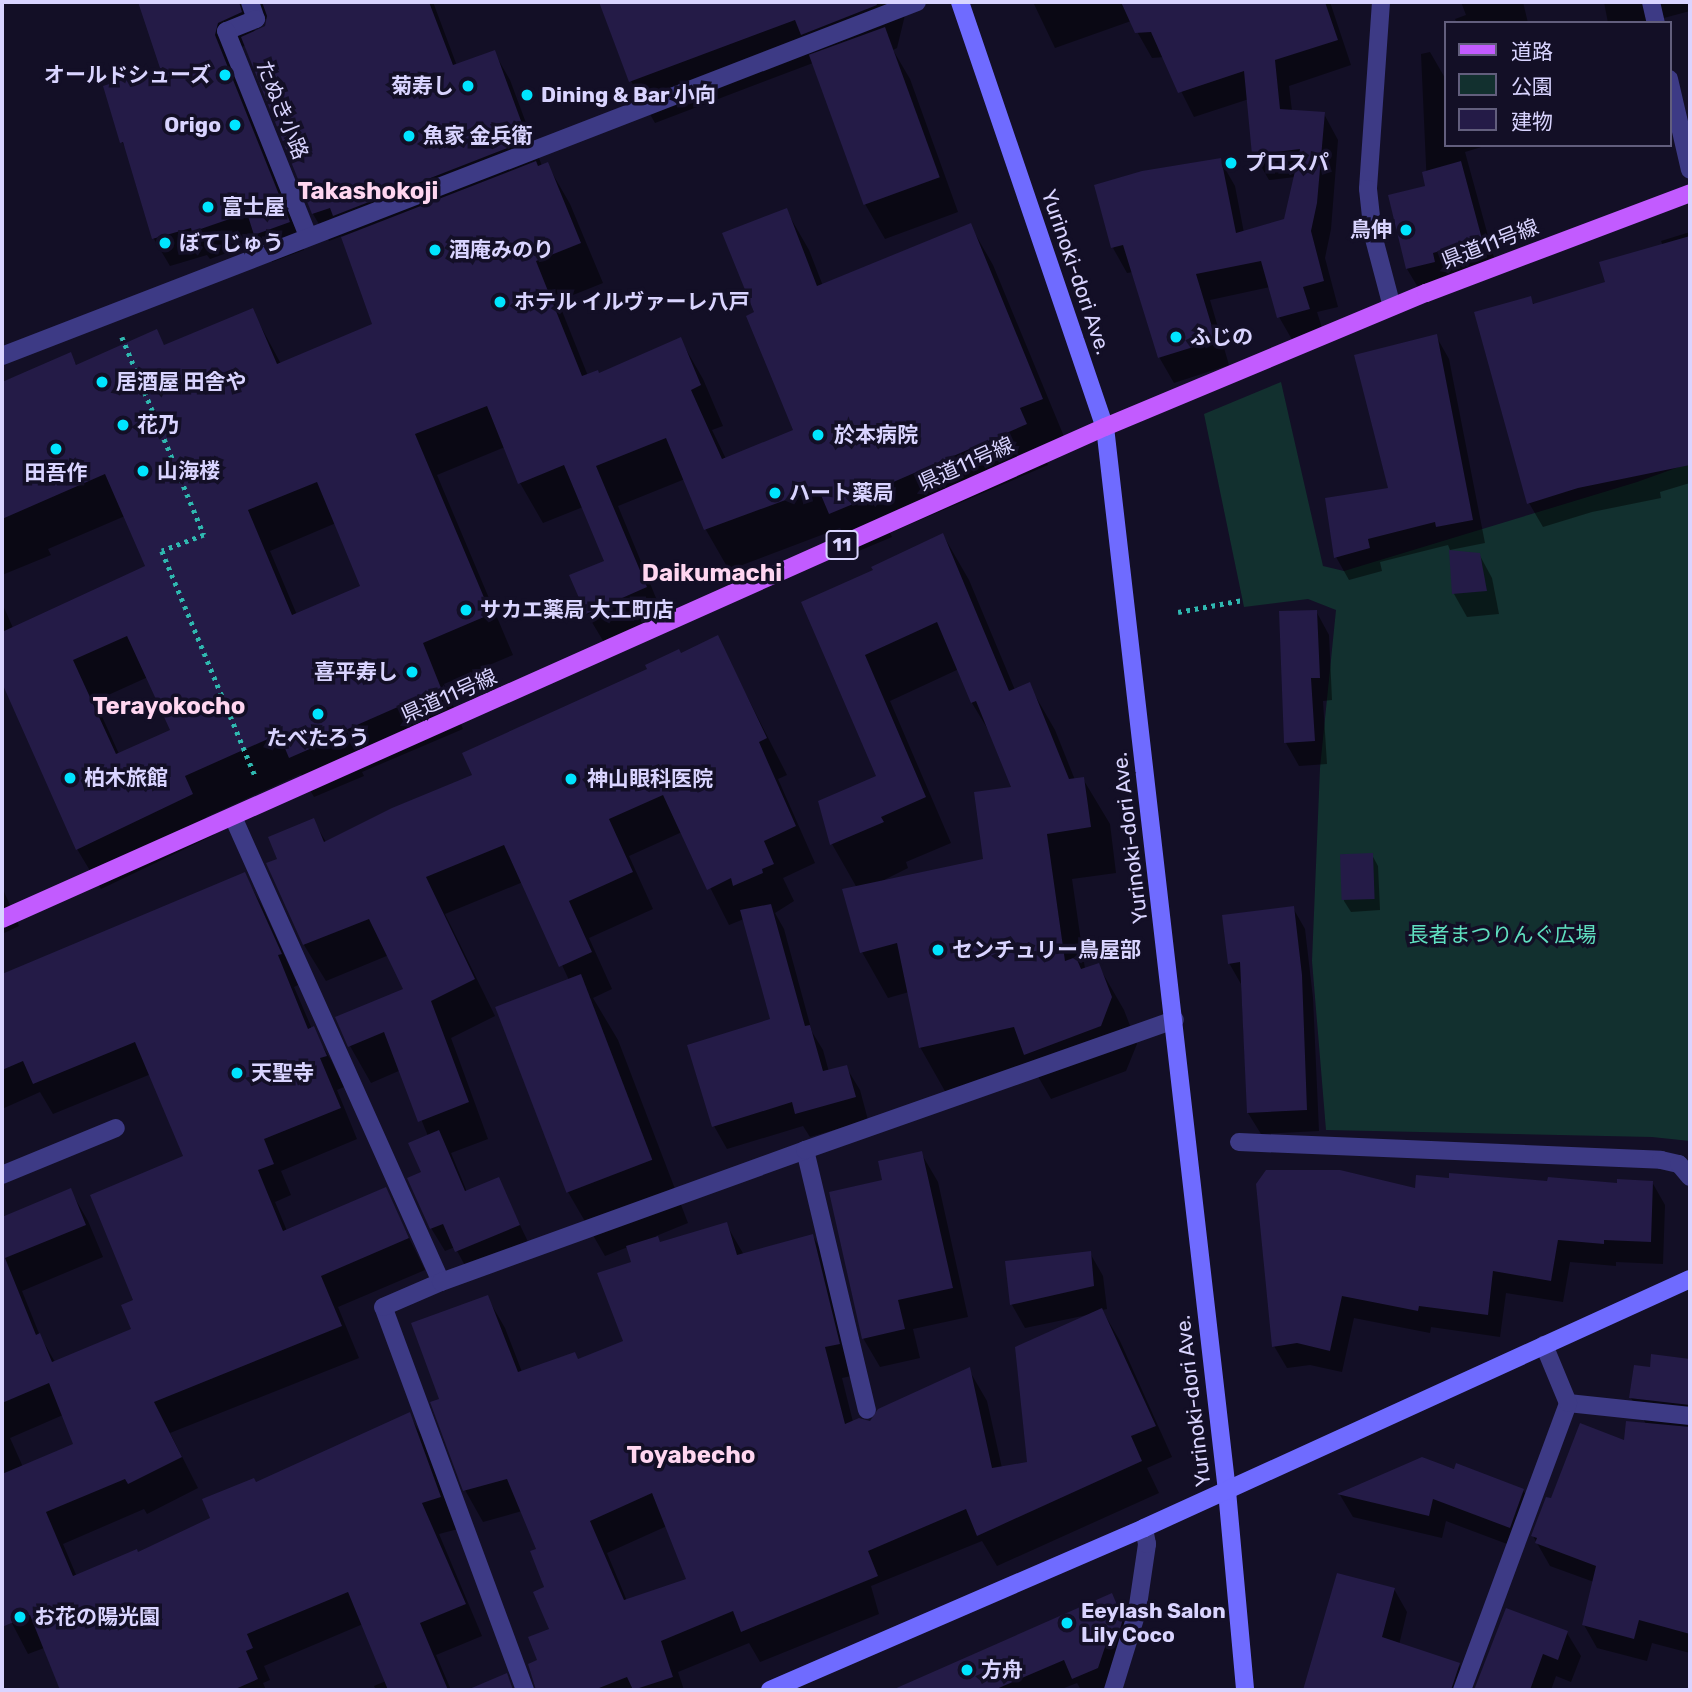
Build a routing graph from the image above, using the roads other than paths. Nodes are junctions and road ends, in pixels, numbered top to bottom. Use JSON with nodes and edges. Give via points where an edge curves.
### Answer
{"nodes":[{"id":1,"x":917,"y":2,"type":"edge"},
{"id":2,"x":960,"y":2,"type":"edge"},
{"id":3,"x":1381,"y":2,"type":"edge"},
{"id":4,"x":1651,"y":2,"type":"edge"},
{"id":5,"x":253,"y":10,"type":"edge"},
{"id":6,"x":1656,"y":21,"type":"edge"},
{"id":7,"x":1671,"y":88,"type":"edge"},
{"id":8,"x":1690,"y":170,"type":"edge"},
{"id":9,"x":1690,"y":193,"type":"edge"},
{"id":10,"x":308,"y":236,"type":"junction"},
{"id":11,"x":1392,"y":307,"type":"junction"},
{"id":12,"x":2,"y":356,"type":"edge"},
{"id":13,"x":1105,"y":428,"type":"junction"},
{"id":14,"x":233,"y":817,"type":"junction"},
{"id":15,"x":2,"y":919,"type":"edge"},
{"id":16,"x":1175,"y":1020,"type":"junction"},
{"id":17,"x":116,"y":1128,"type":"dead end"},
{"id":18,"x":1239,"y":1142,"type":"dead end"},
{"id":19,"x":805,"y":1150,"type":"junction"},
{"id":20,"x":2,"y":1175,"type":"edge"},
{"id":21,"x":1690,"y":1177,"type":"edge"},
{"id":22,"x":1690,"y":1279,"type":"edge"},
{"id":23,"x":441,"y":1282,"type":"junction"},
{"id":24,"x":1544,"y":1345,"type":"junction"},
{"id":25,"x":1568,"y":1403,"type":"junction"},
{"id":26,"x":867,"y":1410,"type":"dead end"},
{"id":27,"x":1690,"y":1416,"type":"edge"},
{"id":28,"x":1227,"y":1491,"type":"junction"},
{"id":29,"x":1144,"y":1528,"type":"junction"},
{"id":30,"x":525,"y":1690,"type":"edge"},
{"id":31,"x":770,"y":1690,"type":"edge"},
{"id":32,"x":1113,"y":1690,"type":"edge"},
{"id":33,"x":1245,"y":1690,"type":"edge"},
{"id":34,"x":1462,"y":1690,"type":"edge"}],
"edges":[{"from":1,"to":10,"type":"street"},
{"from":2,"to":13,"type":"street","name":"Yurinoki-dori Ave."},
{"from":3,"to":11,"type":"street","via":[[1368,189],[1373,235]]},
{"from":4,"to":6,"type":"street"},
{"from":5,"to":10,"type":"street","name":"たぬき小路","via":[[226,31]]},
{"from":7,"to":8,"type":"street"},
{"from":9,"to":11,"type":"main road","name":"県道11号線","number":"11"},
{"from":10,"to":12,"type":"street"},
{"from":11,"to":13,"type":"main road","name":"県道11号線","number":"11"},
{"from":13,"to":14,"type":"main road","name":"県道11号線","number":"11"},
{"from":13,"to":16,"type":"street","name":"Yurinoki-dori Ave."},
{"from":14,"to":15,"type":"main road","name":"県道11号線","number":"11"},
{"from":14,"to":23,"type":"street"},
{"from":16,"to":19,"type":"street"},
{"from":16,"to":28,"type":"street","name":"Yurinoki-dori Ave."},
{"from":17,"to":20,"type":"street"},
{"from":18,"to":21,"type":"street","via":[[1661,1160],[1679,1164]]},
{"from":19,"to":23,"type":"street"},
{"from":19,"to":26,"type":"street"},
{"from":22,"to":24,"type":"street"},
{"from":23,"to":30,"type":"street","via":[[383,1307]]},
{"from":24,"to":25,"type":"street"},
{"from":24,"to":28,"type":"street"},
{"from":25,"to":27,"type":"street"},
{"from":25,"to":34,"type":"street"},
{"from":28,"to":29,"type":"street"},
{"from":28,"to":33,"type":"street","name":"Yurinoki-dori Ave."},
{"from":29,"to":31,"type":"street"},
{"from":29,"to":32,"type":"street","via":[[1147,1544],[1137,1612]]}]}
